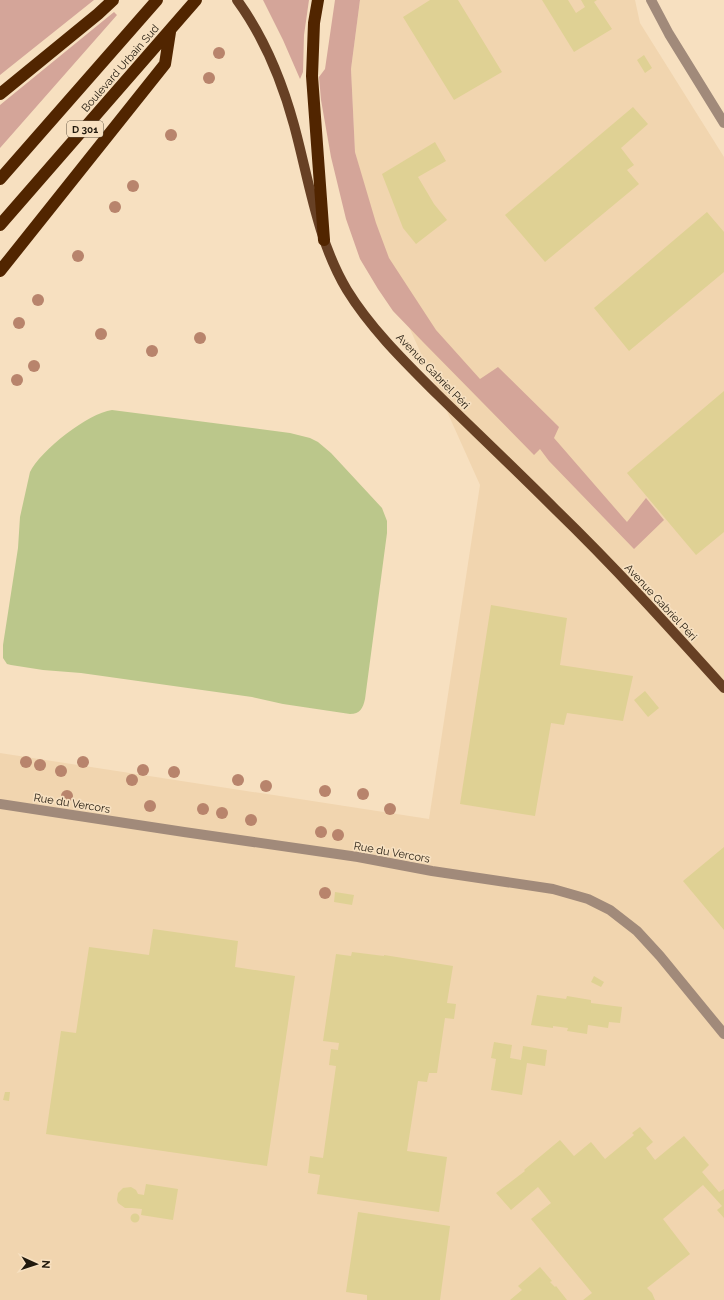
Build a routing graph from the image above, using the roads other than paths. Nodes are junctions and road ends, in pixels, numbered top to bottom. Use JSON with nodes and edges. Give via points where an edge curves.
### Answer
{"nodes":[{"id":1,"x":113,"y":0,"type":"edge"},
{"id":2,"x":157,"y":0,"type":"edge"},
{"id":3,"x":196,"y":0,"type":"edge"},
{"id":4,"x":237,"y":0,"type":"edge"},
{"id":5,"x":318,"y":0,"type":"edge"},
{"id":6,"x":651,"y":0,"type":"edge"},
{"id":7,"x":170,"y":32,"type":"junction"},
{"id":8,"x":0,"y":94,"type":"edge"},
{"id":9,"x":724,"y":123,"type":"edge"},
{"id":10,"x":0,"y":179,"type":"edge"},
{"id":11,"x":0,"y":225,"type":"edge"},
{"id":12,"x":324,"y":240,"type":"junction"},
{"id":13,"x":0,"y":271,"type":"edge"},
{"id":14,"x":724,"y":688,"type":"edge"},
{"id":15,"x":0,"y":804,"type":"edge"},
{"id":16,"x":724,"y":1034,"type":"edge"}],
"edges":[{"from":1,"to":8,"type":"highway"},
{"from":2,"to":10,"type":"highway","name":"Boulevard Urbain Sud","number":"D 301"},
{"from":3,"to":7,"type":"highway","name":"Boulevard Urbain Sud","number":"D 301"},
{"from":4,"to":12,"type":"main road","name":"Avenue Gabriel Péri","via":[[252,20],[286,97]]},
{"from":5,"to":12,"type":"highway","via":[[314,23],[312,76]]},
{"from":6,"to":9,"type":"street"},
{"from":7,"to":11,"type":"highway","name":"Boulevard Urbain Sud","number":"D 301"},
{"from":7,"to":13,"type":"highway","via":[[165,64]]},
{"from":12,"to":14,"type":"main road","name":"Avenue Gabriel Péri","via":[[346,289],[367,319],[390,345],[633,588]]},
{"from":15,"to":16,"type":"street","name":"Rue du Vercors","via":[[358,857],[553,889],[588,899],[610,910],[642,936]]}]}
